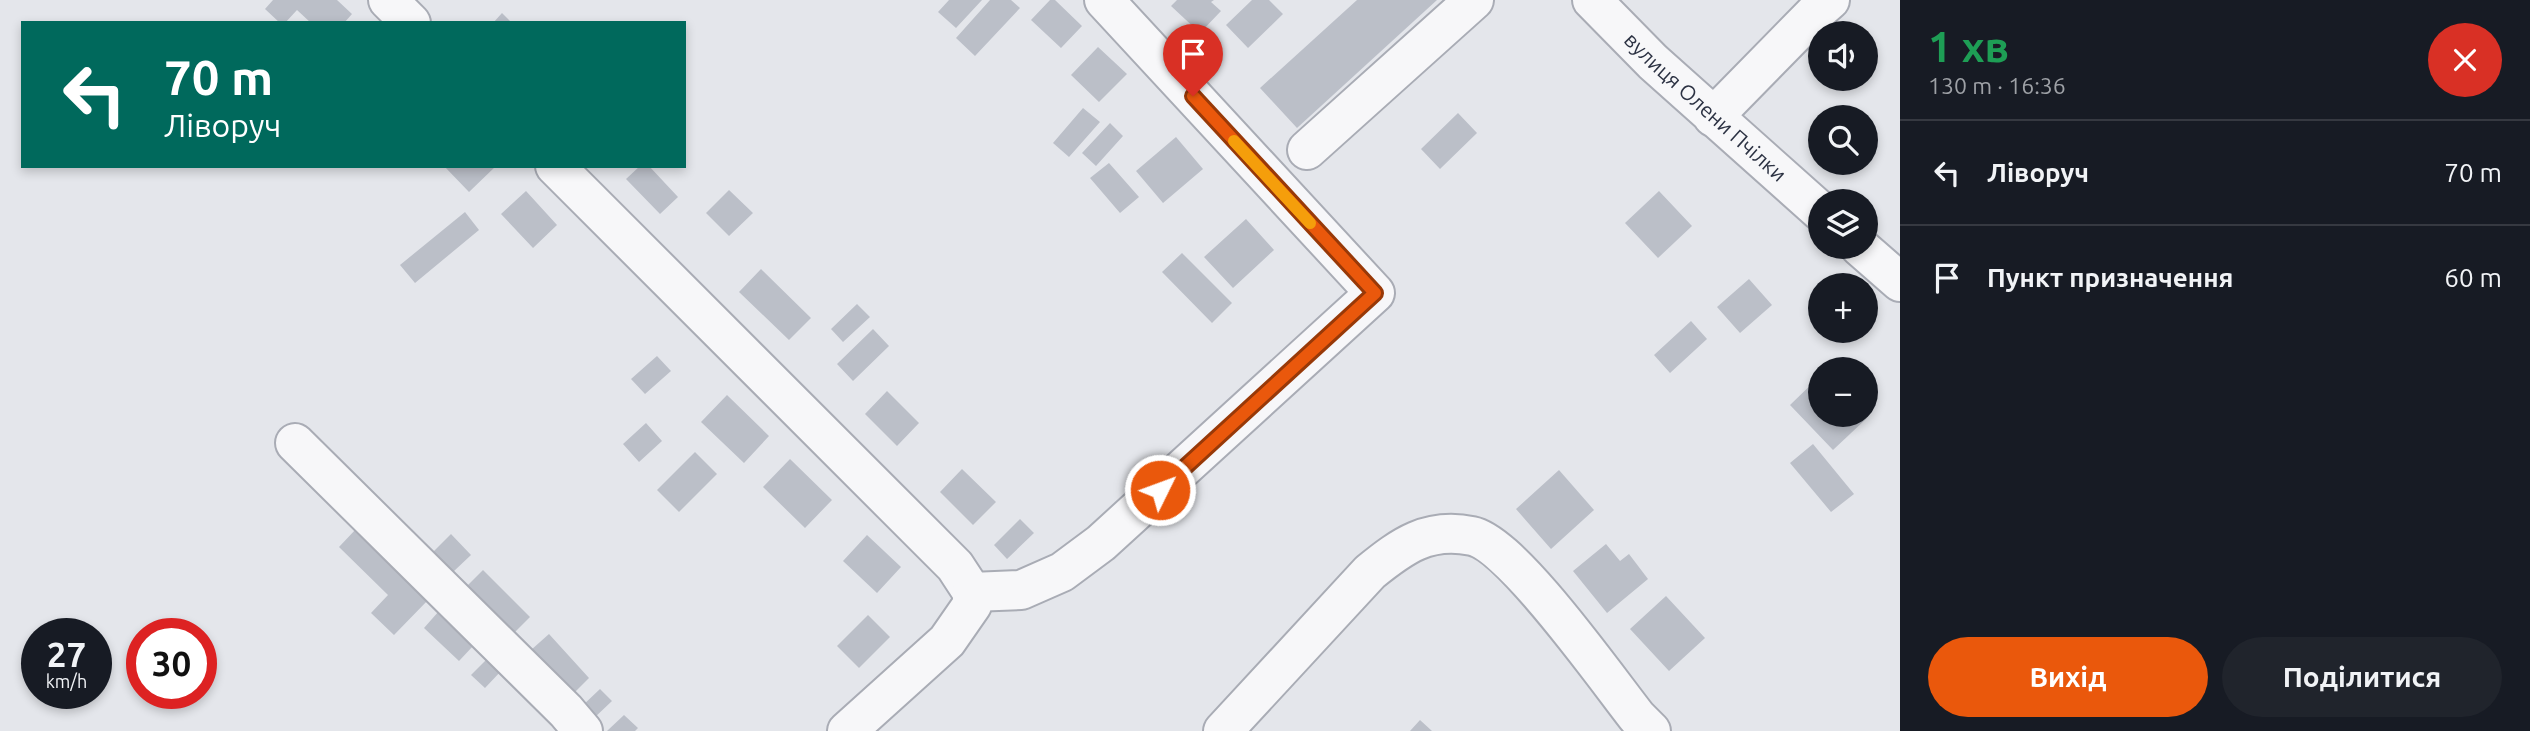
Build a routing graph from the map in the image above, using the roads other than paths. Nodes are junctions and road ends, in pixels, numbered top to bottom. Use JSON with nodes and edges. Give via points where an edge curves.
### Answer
{"nodes":[{"id":1,"x":388,"y":0,"type":"edge"},
{"id":2,"x":1104,"y":0,"type":"edge"},
{"id":3,"x":1474,"y":0,"type":"edge"},
{"id":4,"x":1592,"y":0,"type":"edge"},
{"id":5,"x":1830,"y":0,"type":"edge"},
{"id":6,"x":409,"y":21,"type":"edge"},
{"id":7,"x":1713,"y":117,"type":"junction"},
{"id":8,"x":1307,"y":150,"type":"dead end"},
{"id":9,"x":557,"y":168,"type":"edge"},
{"id":10,"x":1808,"y":200,"type":"edge"},
{"id":11,"x":1874,"y":259,"type":"edge"},
{"id":12,"x":1900,"y":282,"type":"edge"},
{"id":13,"x":295,"y":443,"type":"dead end"},
{"id":14,"x":972,"y":592,"type":"junction"},
{"id":15,"x":583,"y":731,"type":"edge"},
{"id":16,"x":847,"y":731,"type":"edge"},
{"id":17,"x":1223,"y":731,"type":"edge"},
{"id":18,"x":1651,"y":731,"type":"edge"}],
"edges":[{"from":1,"to":6,"type":"street"},
{"from":2,"to":14,"type":"street","via":[[1375,293],[1101,543],[1062,572],[1021,590]]},
{"from":3,"to":8,"type":"street"},
{"from":4,"to":7,"type":"street","name":"вулиця Олени Пчілки"},
{"from":5,"to":7,"type":"street"},
{"from":7,"to":10,"type":"street","name":"вулиця Олени Пчілки"},
{"from":9,"to":14,"type":"street","via":[[955,566]]},
{"from":11,"to":12,"type":"street"},
{"from":13,"to":15,"type":"street"},
{"from":14,"to":16,"type":"street","via":[[972,605],[947,640]]},
{"from":17,"to":18,"type":"street","via":[[1370,572],[1422,537],[1444,533],[1474,536],[1501,552],[1531,582]]}]}
